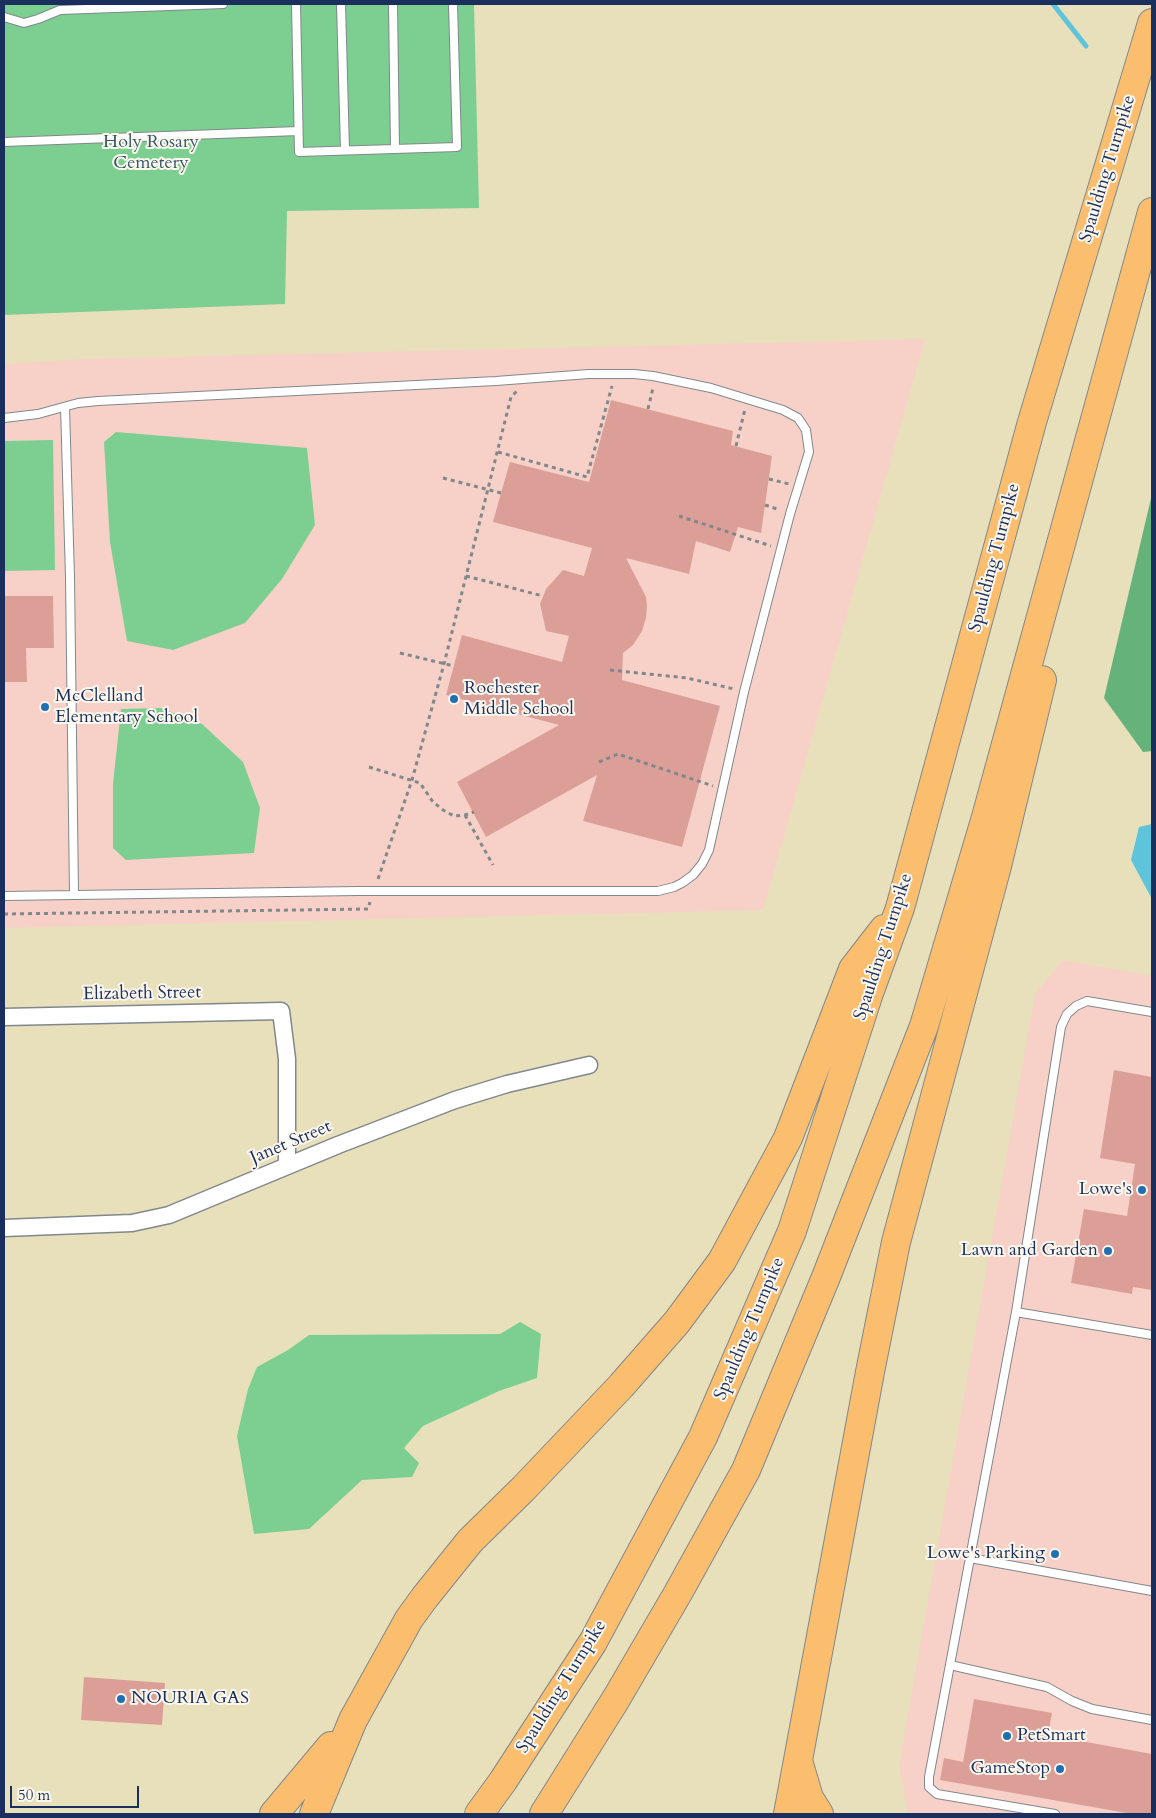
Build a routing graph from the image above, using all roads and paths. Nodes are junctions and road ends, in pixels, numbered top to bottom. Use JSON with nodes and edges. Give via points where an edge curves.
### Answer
{"nodes":[{"id":1,"x":223,"y":4,"type":"edge"},
{"id":2,"x":296,"y":4,"type":"edge"},
{"id":3,"x":341,"y":4,"type":"edge"},
{"id":4,"x":393,"y":4,"type":"edge"},
{"id":5,"x":453,"y":4,"type":"edge"},
{"id":6,"x":57,"y":7,"type":"edge"},
{"id":7,"x":4,"y":17,"type":"edge"},
{"id":8,"x":1152,"y":23,"type":"edge"},
{"id":9,"x":298,"y":131,"type":"junction"},
{"id":10,"x":4,"y":142,"type":"edge"},
{"id":11,"x":395,"y":149,"type":"junction"},
{"id":12,"x":345,"y":150,"type":"junction"},
{"id":13,"x":1152,"y":212,"type":"edge"},
{"id":14,"x":647,"y":385,"type":"dead end"},
{"id":15,"x":603,"y":386,"type":"dead end"},
{"id":16,"x":612,"y":386,"type":"junction"},
{"id":17,"x":620,"y":386,"type":"dead end"},
{"id":18,"x":518,"y":390,"type":"dead end"},
{"id":19,"x":747,"y":399,"type":"junction"},
{"id":20,"x":65,"y":407,"type":"junction"},
{"id":21,"x":648,"y":409,"type":"dead end"},
{"id":22,"x":4,"y":418,"type":"edge"},
{"id":23,"x":736,"y":446,"type":"dead end"},
{"id":24,"x":498,"y":452,"type":"junction"},
{"id":25,"x":443,"y":478,"type":"dead end"},
{"id":26,"x":769,"y":479,"type":"dead end"},
{"id":27,"x":799,"y":486,"type":"junction"},
{"id":28,"x":488,"y":490,"type":"junction"},
{"id":29,"x":501,"y":493,"type":"dead end"},
{"id":30,"x":679,"y":516,"type":"dead end"},
{"id":31,"x":1063,"y":532,"type":"junction"},
{"id":32,"x":781,"y":550,"type":"junction"},
{"id":33,"x":466,"y":576,"type":"junction"},
{"id":34,"x":543,"y":596,"type":"dead end"},
{"id":35,"x":400,"y":653,"type":"dead end"},
{"id":36,"x":444,"y":664,"type":"junction"},
{"id":37,"x":454,"y":666,"type":"dead end"},
{"id":38,"x":610,"y":670,"type":"dead end"},
{"id":39,"x":744,"y":692,"type":"junction"},
{"id":40,"x":598,"y":762,"type":"dead end"},
{"id":41,"x":369,"y":767,"type":"dead end"},
{"id":42,"x":412,"y":780,"type":"junction"},
{"id":43,"x":723,"y":788,"type":"junction"},
{"id":44,"x":474,"y":812,"type":"dead end"},
{"id":45,"x":465,"y":815,"type":"junction"},
{"id":46,"x":493,"y":865,"type":"dead end"},
{"id":47,"x":373,"y":892,"type":"junction"},
{"id":48,"x":74,"y":894,"type":"junction"},
{"id":49,"x":4,"y":896,"type":"edge"},
{"id":50,"x":900,"y":908,"type":"junction"},
{"id":51,"x":4,"y":914,"type":"edge"},
{"id":52,"x":1152,"y":1012,"type":"edge"},
{"id":53,"x":4,"y":1017,"type":"edge"},
{"id":54,"x":589,"y":1065,"type":"dead end"},
{"id":55,"x":287,"y":1166,"type":"junction"},
{"id":56,"x":4,"y":1228,"type":"edge"},
{"id":57,"x":1016,"y":1312,"type":"junction"},
{"id":58,"x":1152,"y":1335,"type":"edge"},
{"id":59,"x":970,"y":1558,"type":"junction"},
{"id":60,"x":1152,"y":1591,"type":"edge"},
{"id":61,"x":950,"y":1665,"type":"junction"},
{"id":62,"x":353,"y":1720,"type":"junction"},
{"id":63,"x":1152,"y":1720,"type":"edge"},
{"id":64,"x":798,"y":1760,"type":"junction"},
{"id":65,"x":274,"y":1814,"type":"edge"},
{"id":66,"x":314,"y":1814,"type":"edge"},
{"id":67,"x":479,"y":1814,"type":"edge"},
{"id":68,"x":544,"y":1814,"type":"edge"},
{"id":69,"x":788,"y":1814,"type":"edge"},
{"id":70,"x":820,"y":1814,"type":"edge"},
{"id":71,"x":1054,"y":1814,"type":"edge"}],
"edges":[{"from":1,"to":6,"type":"lane"},
{"from":2,"to":9,"type":"lane"},
{"from":3,"to":12,"type":"lane"},
{"from":4,"to":11,"type":"lane"},
{"from":5,"to":11,"type":"lane","via":[[457,146]]},
{"from":6,"to":7,"type":"lane","via":[[38,19],[24,23]]},
{"from":8,"to":50,"type":"highway","name":"Spaulding Turnpike","via":[[1032,422]]},
{"from":9,"to":10,"type":"lane"},
{"from":9,"to":12,"type":"lane","via":[[299,152]]},
{"from":11,"to":12,"type":"lane"},
{"from":13,"to":31,"type":"highway"},
{"from":14,"to":21,"type":"path","via":[[654,386]]},
{"from":15,"to":16,"type":"path"},
{"from":16,"to":17,"type":"path"},
{"from":16,"to":24,"type":"path","via":[[587,476]]},
{"from":18,"to":24,"type":"path","via":[[511,397]]},
{"from":19,"to":20,"type":"lane","via":[[653,376],[589,374],[98,400]]},
{"from":19,"to":23,"type":"path"},
{"from":19,"to":27,"type":"lane","via":[[783,410],[798,418],[806,430],[808,452]]},
{"from":20,"to":22,"type":"lane"},
{"from":20,"to":48,"type":"lane"},
{"from":24,"to":28,"type":"path"},
{"from":25,"to":28,"type":"path"},
{"from":26,"to":27,"type":"path"},
{"from":27,"to":32,"type":"lane"},
{"from":28,"to":29,"type":"path"},
{"from":28,"to":33,"type":"path"},
{"from":30,"to":32,"type":"path"},
{"from":31,"to":64,"type":"highway","via":[[1047,660],[997,866],[890,1272]]},
{"from":31,"to":68,"type":"highway","via":[[986,817],[924,1026],[830,1268],[746,1470],[616,1699]]},
{"from":32,"to":39,"type":"lane"},
{"from":33,"to":34,"type":"path"},
{"from":33,"to":36,"type":"path"},
{"from":35,"to":36,"type":"path"},
{"from":36,"to":37,"type":"path"},
{"from":36,"to":42,"type":"path"},
{"from":38,"to":39,"type":"path","via":[[686,678]]},
{"from":39,"to":43,"type":"lane"},
{"from":40,"to":43,"type":"path","via":[[618,754]]},
{"from":41,"to":42,"type":"path"},
{"from":42,"to":45,"type":"path","via":[[420,783],[443,810],[454,816]]},
{"from":42,"to":47,"type":"path"},
{"from":43,"to":47,"type":"lane","via":[[709,850],[694,875],[674,887],[658,891]]},
{"from":44,"to":45,"type":"path"},
{"from":45,"to":46,"type":"path"},
{"from":47,"to":48,"type":"lane"},
{"from":47,"to":51,"type":"path","via":[[368,909]]},
{"from":48,"to":49,"type":"lane"},
{"from":50,"to":62,"type":"highway","via":[[853,969],[788,1138],[722,1260],[677,1322],[621,1386],[470,1541],[446,1570],[409,1619]]},
{"from":50,"to":67,"type":"highway","name":"Spaulding Turnpike","via":[[869,992],[792,1231],[703,1437],[593,1642]]},
{"from":52,"to":57,"type":"lane","via":[[1087,1001],[1067,1014],[1061,1028]]},
{"from":53,"to":55,"type":"street","name":"Elizabeth Street","via":[[281,1011],[287,1059]]},
{"from":54,"to":55,"type":"street","name":"Janet Street","via":[[455,1100]]},
{"from":55,"to":56,"type":"street","name":"Janet Street","via":[[189,1208],[151,1220]]},
{"from":57,"to":58,"type":"lane"},
{"from":57,"to":59,"type":"lane"},
{"from":59,"to":60,"type":"lane"},
{"from":59,"to":61,"type":"lane"},
{"from":61,"to":63,"type":"lane","via":[[1047,1687],[1092,1709]]},
{"from":61,"to":71,"type":"lane","via":[[929,1787],[937,1794]]},
{"from":62,"to":65,"type":"highway"},
{"from":62,"to":66,"type":"highway"},
{"from":64,"to":69,"type":"highway"},
{"from":64,"to":70,"type":"highway","via":[[809,1798]]}]}
